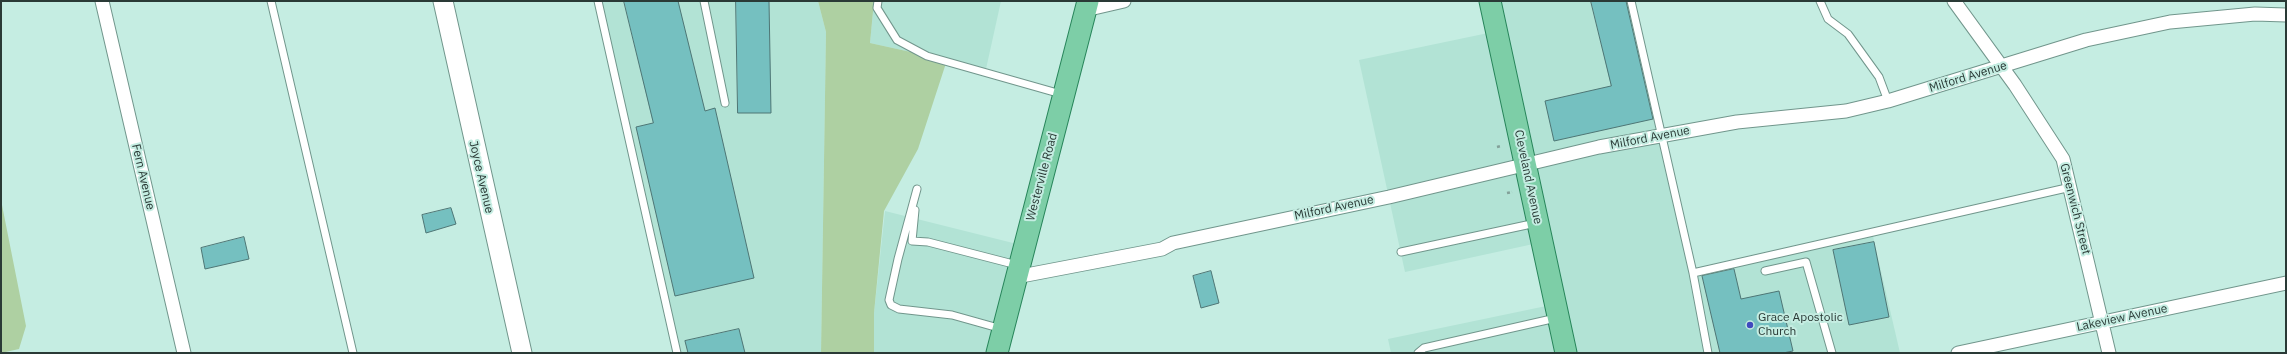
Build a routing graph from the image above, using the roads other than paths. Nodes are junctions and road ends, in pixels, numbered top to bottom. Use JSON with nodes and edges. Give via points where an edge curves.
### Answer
{"nodes":[{"id":1,"x":102,"y":1,"type":"edge"},
{"id":2,"x":271,"y":1,"type":"edge"},
{"id":3,"x":443,"y":1,"type":"edge"},
{"id":4,"x":598,"y":1,"type":"edge"},
{"id":5,"x":704,"y":1,"type":"edge"},
{"id":6,"x":878,"y":1,"type":"edge"},
{"id":7,"x":1124,"y":1,"type":"edge"},
{"id":8,"x":1490,"y":1,"type":"edge"},
{"id":9,"x":1631,"y":1,"type":"edge"},
{"id":10,"x":1820,"y":1,"type":"edge"},
{"id":11,"x":1954,"y":1,"type":"edge"},
{"id":12,"x":1086,"y":6,"type":"edge"},
{"id":13,"x":2286,"y":14,"type":"edge"},
{"id":14,"x":2002,"y":67,"type":"junction"},
{"id":15,"x":1064,"y":95,"type":"junction"},
{"id":16,"x":1888,"y":101,"type":"junction"},
{"id":17,"x":725,"y":103,"type":"dead end"},
{"id":18,"x":1661,"y":135,"type":"junction"},
{"id":19,"x":1525,"y":164,"type":"junction"},
{"id":20,"x":2071,"y":188,"type":"junction"},
{"id":21,"x":1538,"y":222,"type":"junction"},
{"id":22,"x":1401,"y":252,"type":"dead end"},
{"id":23,"x":1018,"y":271,"type":"junction"},
{"id":24,"x":1765,"y":271,"type":"dead end"},
{"id":25,"x":1693,"y":273,"type":"junction"},
{"id":26,"x":2286,"y":283,"type":"edge"},
{"id":27,"x":1558,"y":317,"type":"junction"},
{"id":28,"x":2102,"y":322,"type":"junction"},
{"id":29,"x":1003,"y":329,"type":"junction"},
{"id":30,"x":184,"y":353,"type":"edge"},
{"id":31,"x":353,"y":353,"type":"edge"},
{"id":32,"x":522,"y":353,"type":"edge"},
{"id":33,"x":677,"y":353,"type":"edge"},
{"id":34,"x":997,"y":353,"type":"edge"},
{"id":35,"x":1418,"y":353,"type":"edge"},
{"id":36,"x":1566,"y":353,"type":"edge"},
{"id":37,"x":1708,"y":353,"type":"edge"},
{"id":38,"x":1832,"y":353,"type":"edge"},
{"id":39,"x":1958,"y":353,"type":"edge"},
{"id":40,"x":2109,"y":353,"type":"edge"}],
"edges":[{"from":1,"to":30,"type":"street","name":"Fern Avenue"},
{"from":2,"to":31,"type":"lane"},
{"from":3,"to":32,"type":"street","name":"Joyce Avenue"},
{"from":4,"to":33,"type":"lane"},
{"from":5,"to":17,"type":"lane"},
{"from":6,"to":15,"type":"lane","via":[[877,8],[896,40],[928,56]]},
{"from":7,"to":12,"type":"street"},
{"from":8,"to":19,"type":"main road","name":"Cleveland Avenue"},
{"from":9,"to":18,"type":"lane"},
{"from":10,"to":16,"type":"lane","via":[[1828,19],[1848,34],[1879,77]]},
{"from":11,"to":14,"type":"street","name":"Greenwich Street"},
{"from":12,"to":15,"type":"main road","name":"Westerville Road"},
{"from":13,"to":14,"type":"street","name":"Milford Avenue","via":[[2255,14],[2170,22],[2086,40]]},
{"from":14,"to":16,"type":"street","name":"Milford Avenue"},
{"from":14,"to":20,"type":"street","name":"Greenwich Street","via":[[2063,159]]},
{"from":15,"to":23,"type":"main road","name":"Westerville Road"},
{"from":16,"to":18,"type":"street","name":"Milford Avenue","via":[[1846,111],[1737,122]]},
{"from":18,"to":19,"type":"street","name":"Milford Avenue"},
{"from":18,"to":25,"type":"lane"},
{"from":19,"to":21,"type":"main road","name":"Cleveland Avenue"},
{"from":19,"to":23,"type":"street","name":"Milford Avenue","via":[[1389,197],[1173,243],[1162,249]]},
{"from":20,"to":25,"type":"lane"},
{"from":20,"to":28,"type":"street","name":"Greenwich Street"},
{"from":21,"to":22,"type":"lane"},
{"from":21,"to":27,"type":"main road","name":"Cleveland Avenue"},
{"from":23,"to":29,"type":"main road","name":"Westerville Road"},
{"from":23,"to":29,"type":"lane","via":[[928,242],[912,241],[917,189],[898,259],[889,300],[891,305],[899,309],[952,315]]},
{"from":24,"to":38,"type":"lane","via":[[1806,262]]},
{"from":25,"to":37,"type":"lane"},
{"from":26,"to":28,"type":"street","name":"Lakeview Avenue"},
{"from":27,"to":35,"type":"lane","via":[[1424,348]]},
{"from":27,"to":36,"type":"main road","name":"Cleveland Avenue"},
{"from":28,"to":39,"type":"street","name":"Lakeview Avenue"},
{"from":28,"to":40,"type":"street","name":"Greenwich Street"},
{"from":29,"to":34,"type":"main road","name":"Westerville Road"}]}
